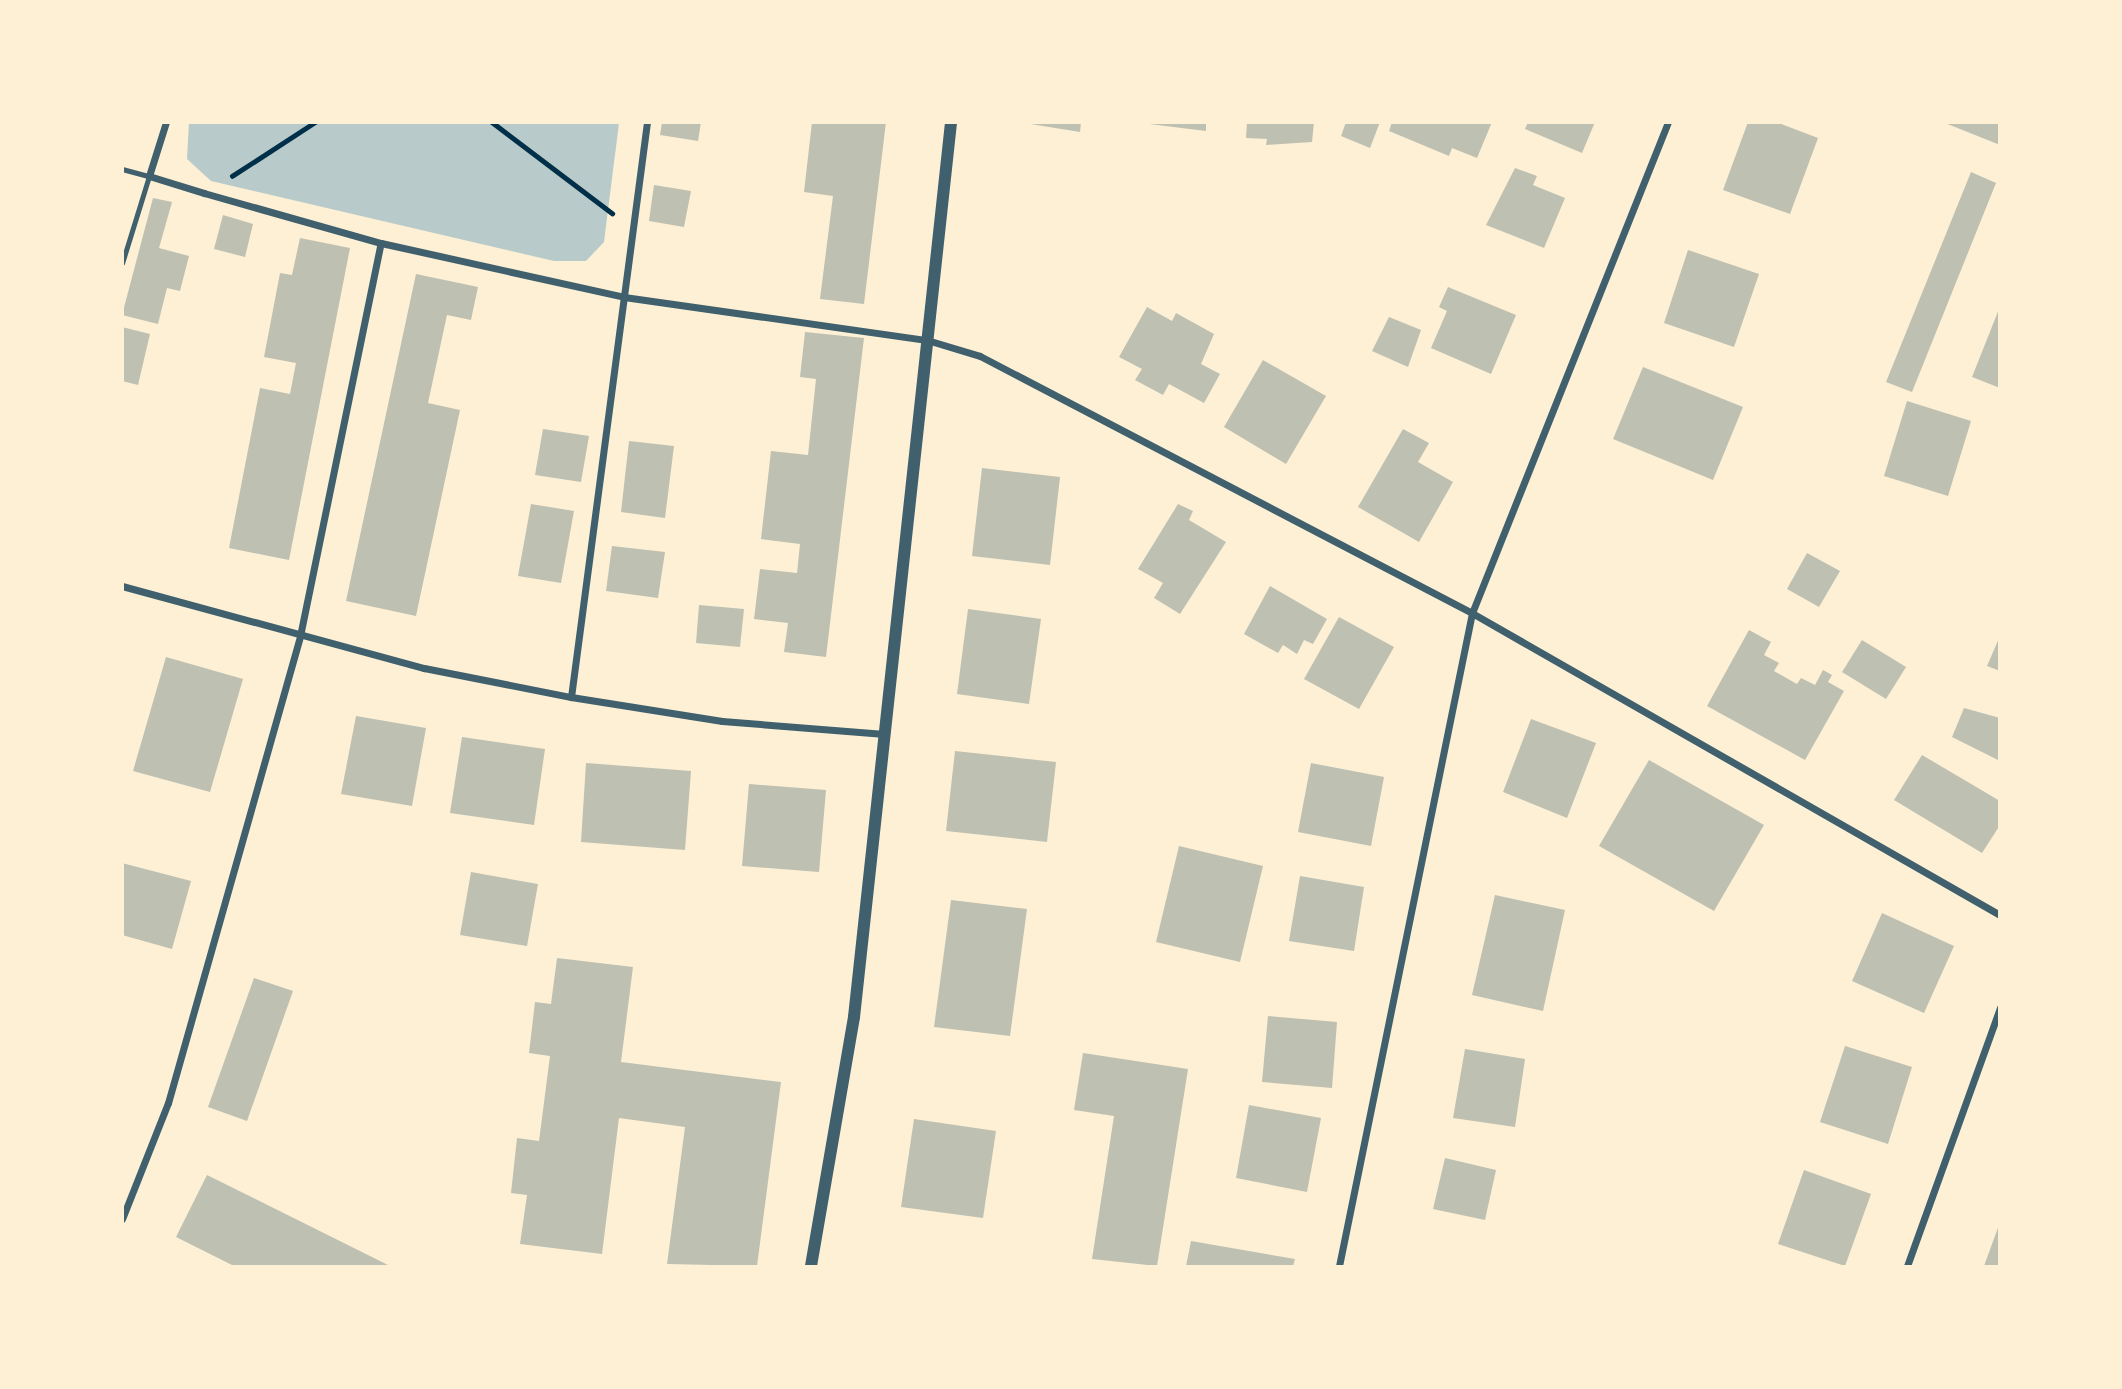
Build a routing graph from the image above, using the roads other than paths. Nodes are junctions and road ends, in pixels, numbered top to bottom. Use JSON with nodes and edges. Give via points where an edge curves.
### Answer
{"nodes":[{"id":1,"x":166,"y":122,"type":"edge"},
{"id":2,"x":647,"y":122,"type":"edge"},
{"id":3,"x":951,"y":122,"type":"edge"},
{"id":4,"x":1668,"y":122,"type":"edge"},
{"id":5,"x":122,"y":169,"type":"edge"},
{"id":6,"x":149,"y":176,"type":"junction"},
{"id":7,"x":381,"y":243,"type":"junction"},
{"id":8,"x":122,"y":262,"type":"edge"},
{"id":9,"x":624,"y":298,"type":"junction"},
{"id":10,"x":927,"y":340,"type":"junction"},
{"id":11,"x":122,"y":586,"type":"edge"},
{"id":12,"x":1472,"y":613,"type":"junction"},
{"id":13,"x":300,"y":636,"type":"junction"},
{"id":14,"x":571,"y":697,"type":"junction"},
{"id":15,"x":884,"y":734,"type":"junction"},
{"id":16,"x":2000,"y":915,"type":"edge"},
{"id":17,"x":2000,"y":1007,"type":"edge"},
{"id":18,"x":122,"y":1219,"type":"edge"},
{"id":19,"x":811,"y":1266,"type":"edge"},
{"id":20,"x":1339,"y":1266,"type":"edge"},
{"id":21,"x":1907,"y":1266,"type":"edge"}],
"edges":[{"from":1,"to":6,"type":"street"},
{"from":2,"to":9,"type":"street"},
{"from":3,"to":10,"type":"street"},
{"from":4,"to":12,"type":"street"},
{"from":5,"to":6,"type":"lane"},
{"from":6,"to":7,"type":"street"},
{"from":6,"to":8,"type":"lane"},
{"from":7,"to":9,"type":"street"},
{"from":7,"to":13,"type":"street"},
{"from":9,"to":10,"type":"street"},
{"from":9,"to":14,"type":"street"},
{"from":10,"to":12,"type":"street","via":[[980,356]]},
{"from":10,"to":15,"type":"street"},
{"from":11,"to":13,"type":"street"},
{"from":12,"to":16,"type":"street"},
{"from":12,"to":20,"type":"street"},
{"from":13,"to":14,"type":"street"},
{"from":13,"to":18,"type":"street","via":[[168,1103]]},
{"from":14,"to":15,"type":"street","via":[[722,721]]},
{"from":15,"to":19,"type":"street","via":[[854,1017]]},
{"from":17,"to":21,"type":"street"}]}
